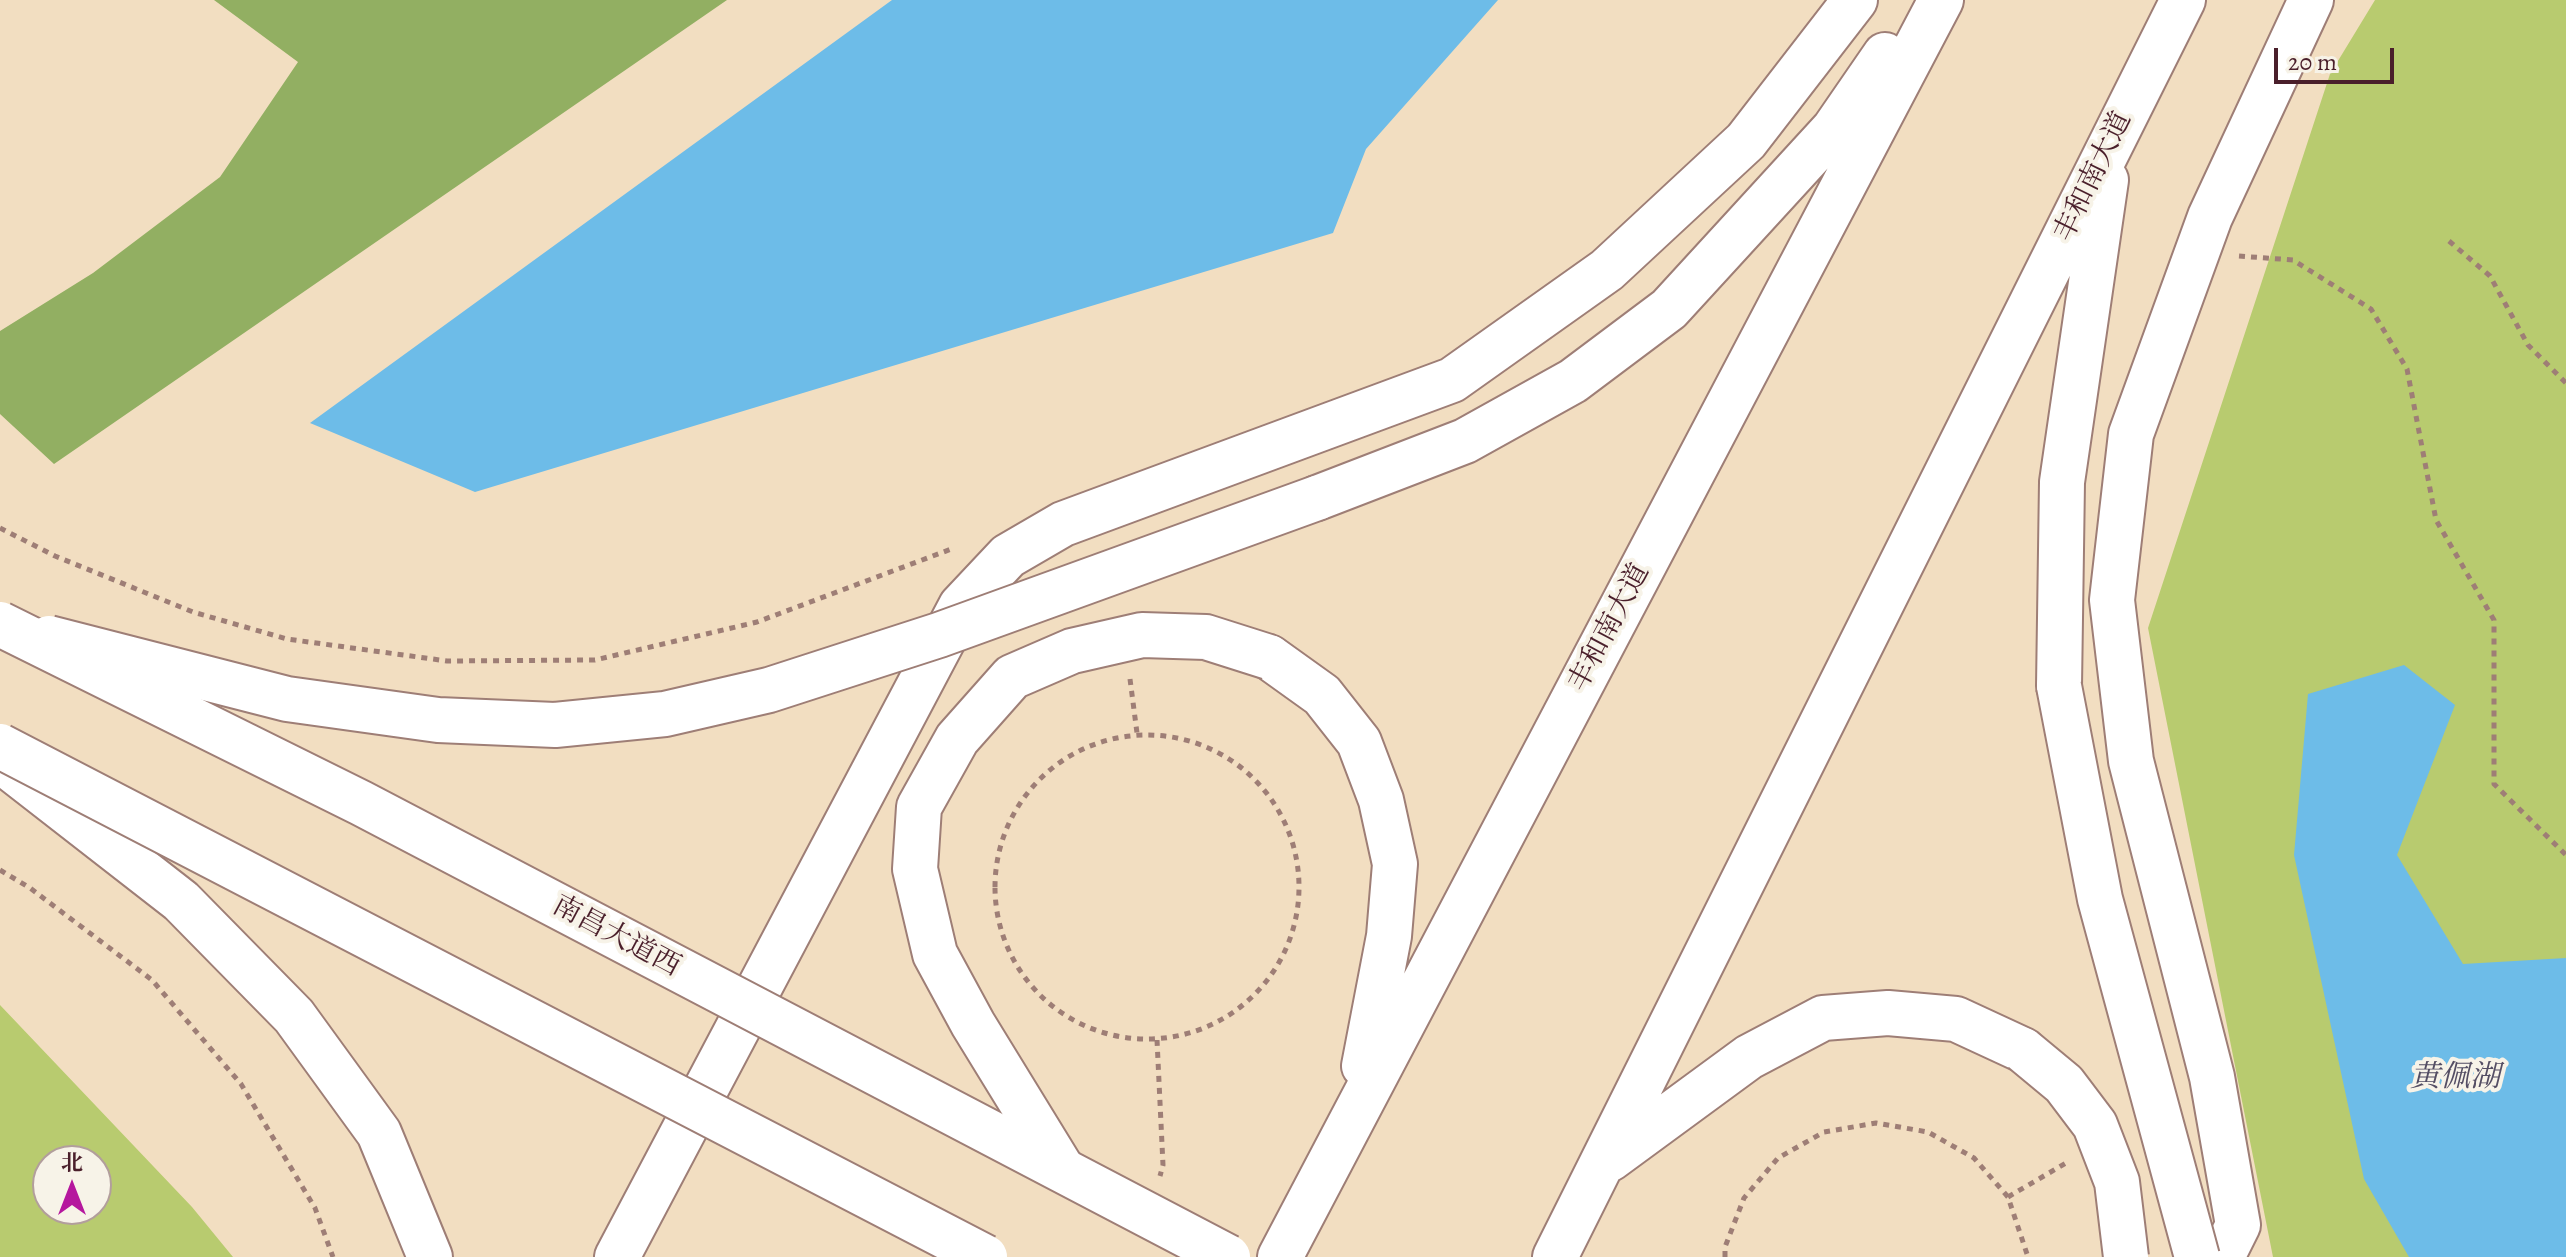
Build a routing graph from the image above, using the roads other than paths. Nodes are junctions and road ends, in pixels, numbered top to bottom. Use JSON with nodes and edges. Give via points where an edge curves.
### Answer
{"nodes":[{"id":1,"x":1855,"y":0,"type":"edge"},
{"id":2,"x":1922,"y":0,"type":"edge"},
{"id":3,"x":1941,"y":0,"type":"edge"},
{"id":4,"x":2183,"y":0,"type":"edge"},
{"id":5,"x":2311,"y":0,"type":"edge"},
{"id":6,"x":2112,"y":141,"type":"junction"},
{"id":7,"x":2,"y":625,"type":"edge"},
{"id":8,"x":0,"y":746,"type":"edge"},
{"id":9,"x":0,"y":760,"type":"edge"},
{"id":10,"x":1355,"y":1113,"type":"junction"},
{"id":11,"x":1605,"y":1163,"type":"junction"},
{"id":12,"x":1062,"y":1169,"type":"junction"},
{"id":13,"x":430,"y":1257,"type":"edge"},
{"id":14,"x":617,"y":1257,"type":"edge"},
{"id":15,"x":985,"y":1257,"type":"edge"},
{"id":16,"x":1228,"y":1257,"type":"edge"},
{"id":17,"x":1280,"y":1257,"type":"edge"},
{"id":18,"x":1555,"y":1257,"type":"edge"},
{"id":19,"x":2126,"y":1257,"type":"edge"},
{"id":20,"x":2197,"y":1257,"type":"edge"},
{"id":21,"x":2222,"y":1257,"type":"edge"}],
"edges":[{"from":1,"to":14,"type":"main road","via":[[1746,141],[1607,270],[1452,380],[1063,524],[1008,556],[961,606]]},
{"from":2,"to":7,"type":"main road","bridge":true,"via":[[1834,129],[1669,309],[1573,381],[1465,441],[939,635],[769,690],[665,714],[555,725],[438,720],[287,699]]},
{"from":3,"to":10,"type":"main road","name":"丰和南大道"},
{"from":4,"to":6,"type":"main road","name":"丰和南大道"},
{"from":5,"to":21,"type":"main road","via":[[2210,217],[2131,434],[2112,600],[2131,761],[2212,1077],[2238,1225]]},
{"from":6,"to":11,"type":"main road","name":"丰和南大道"},
{"from":6,"to":20,"type":"main road","bridge":true,"via":[[2062,482],[2059,686],[2100,899]]},
{"from":7,"to":12,"type":"main road","name":"南昌大道西","bridge":true,"via":[[361,803]]},
{"from":8,"to":15,"type":"main road","bridge":true},
{"from":9,"to":13,"type":"main road","via":[[181,901],[294,1016],[379,1133]]},
{"from":10,"to":12,"type":"main road","bridge":true,"via":[[1389,936],[1395,864],[1381,800],[1359,742],[1322,695],[1269,657],[1206,637],[1142,635],[1072,651],[1012,677],[957,739],[919,807],[915,869],[935,954]]},
{"from":10,"to":17,"type":"main road","name":"丰和南大道"},
{"from":11,"to":18,"type":"main road","name":"丰和南大道"},
{"from":11,"to":19,"type":"main road","bridge":true,"via":[[1749,1057],[1823,1018],[1888,1013],[1956,1019],[2023,1050],[2064,1084],[2095,1125],[2117,1182]]},
{"from":12,"to":16,"type":"main road","name":"南昌大道西","bridge":true}]}
